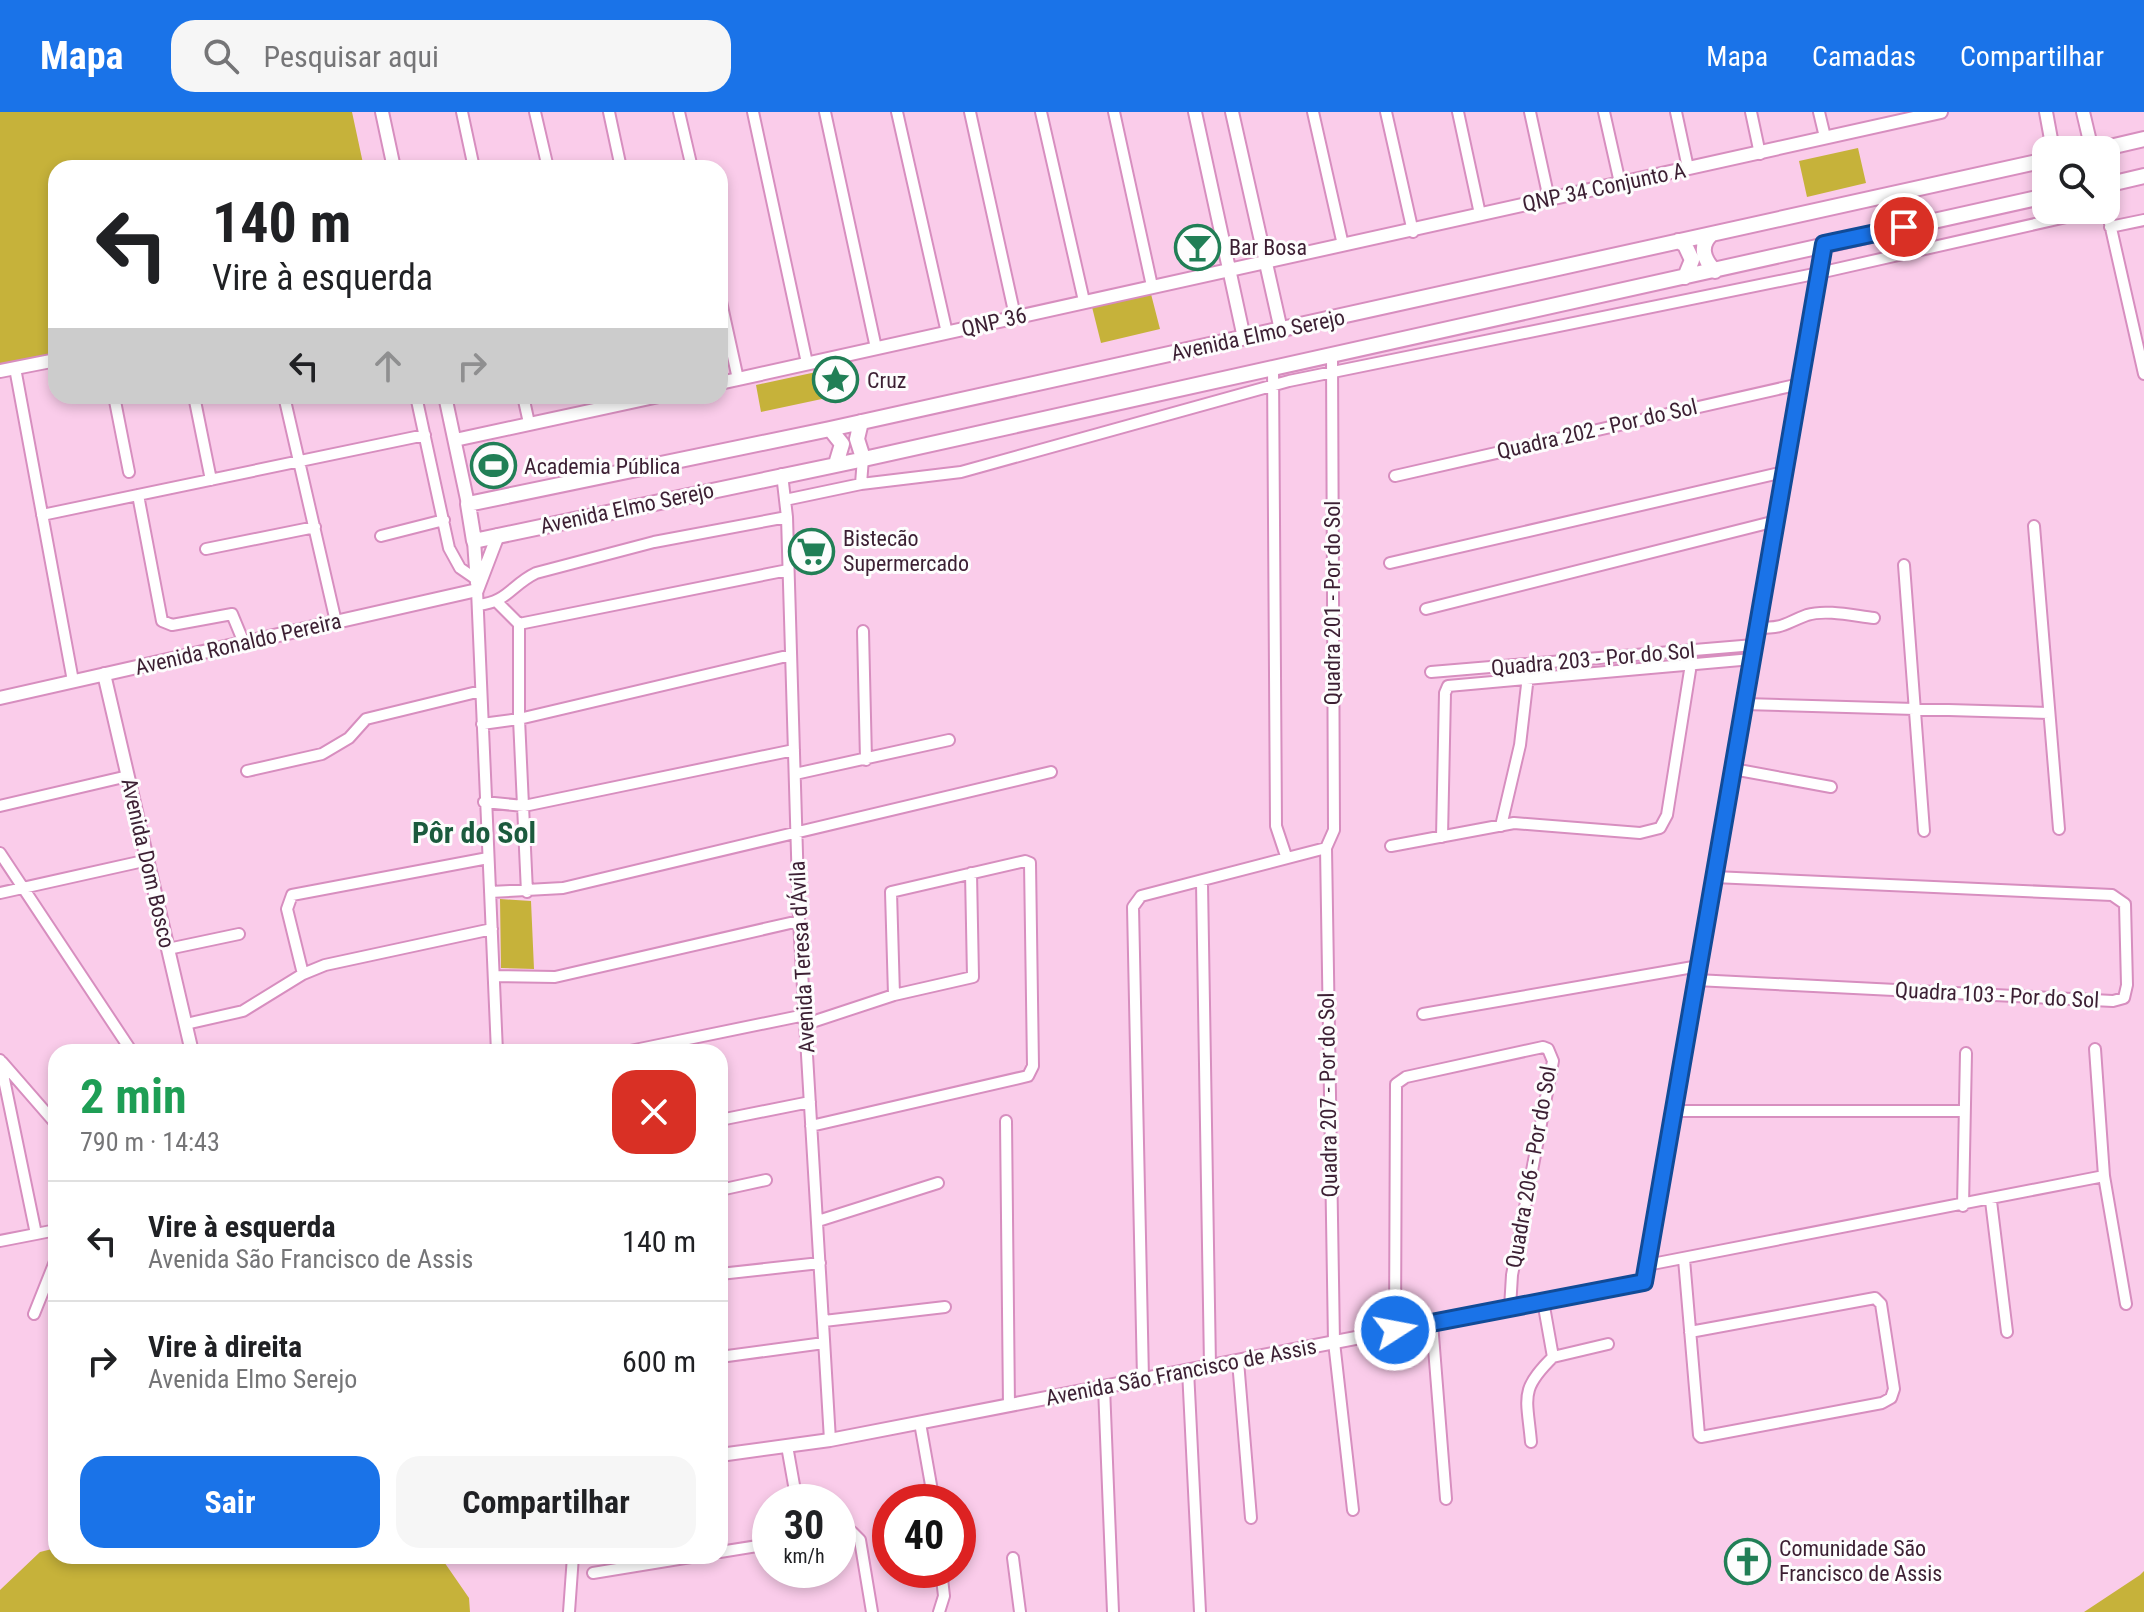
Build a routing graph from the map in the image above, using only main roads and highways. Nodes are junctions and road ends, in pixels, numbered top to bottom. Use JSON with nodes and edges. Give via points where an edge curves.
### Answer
{"nodes":[{"id":1,"x":2144,"y":139,"type":"edge"},
{"id":2,"x":2120,"y":144,"type":"edge"},
{"id":3,"x":2032,"y":163,"type":"edge"},
{"id":4,"x":2144,"y":176,"type":"edge"},
{"id":5,"x":2120,"y":182,"type":"edge"},
{"id":6,"x":2032,"y":199,"type":"edge"},
{"id":7,"x":1712,"y":234,"type":"junction"},
{"id":8,"x":1678,"y":241,"type":"junction"},
{"id":9,"x":1715,"y":271,"type":"junction"},
{"id":10,"x":1685,"y":277,"type":"junction"},
{"id":11,"x":861,"y":422,"type":"junction"},
{"id":12,"x":830,"y":429,"type":"junction"},
{"id":13,"x":863,"y":458,"type":"junction"},
{"id":14,"x":836,"y":464,"type":"junction"}],
"edges":[{"from":1,"to":2,"type":"main road"},
{"from":3,"to":7,"type":"main road","name":"Avenida Elmo Serejo"},
{"from":4,"to":5,"type":"main road"},
{"from":6,"to":9,"type":"main road","name":"Avenida Elmo Serejo"},
{"from":7,"to":8,"type":"main road","name":"Avenida Elmo Serejo"},
{"from":7,"to":9,"type":"main road","via":[[1704,256]]},
{"from":8,"to":10,"type":"main road","via":[[1692,260]]},
{"from":8,"to":11,"type":"main road","name":"Avenida Elmo Serejo"},
{"from":9,"to":10,"type":"main road","name":"Avenida Elmo Serejo"},
{"from":10,"to":13,"type":"main road","name":"Avenida Elmo Serejo"},
{"from":11,"to":12,"type":"main road","name":"Avenida Elmo Serejo"},
{"from":11,"to":13,"type":"main road","via":[[857,439]]},
{"from":12,"to":14,"type":"main road","via":[[842,444]]},
{"from":12,"to":14,"type":"main road","name":"Avenida Elmo Serejo","via":[[468,504],[474,541]]},
{"from":13,"to":14,"type":"main road","name":"Avenida Elmo Serejo"}]}
